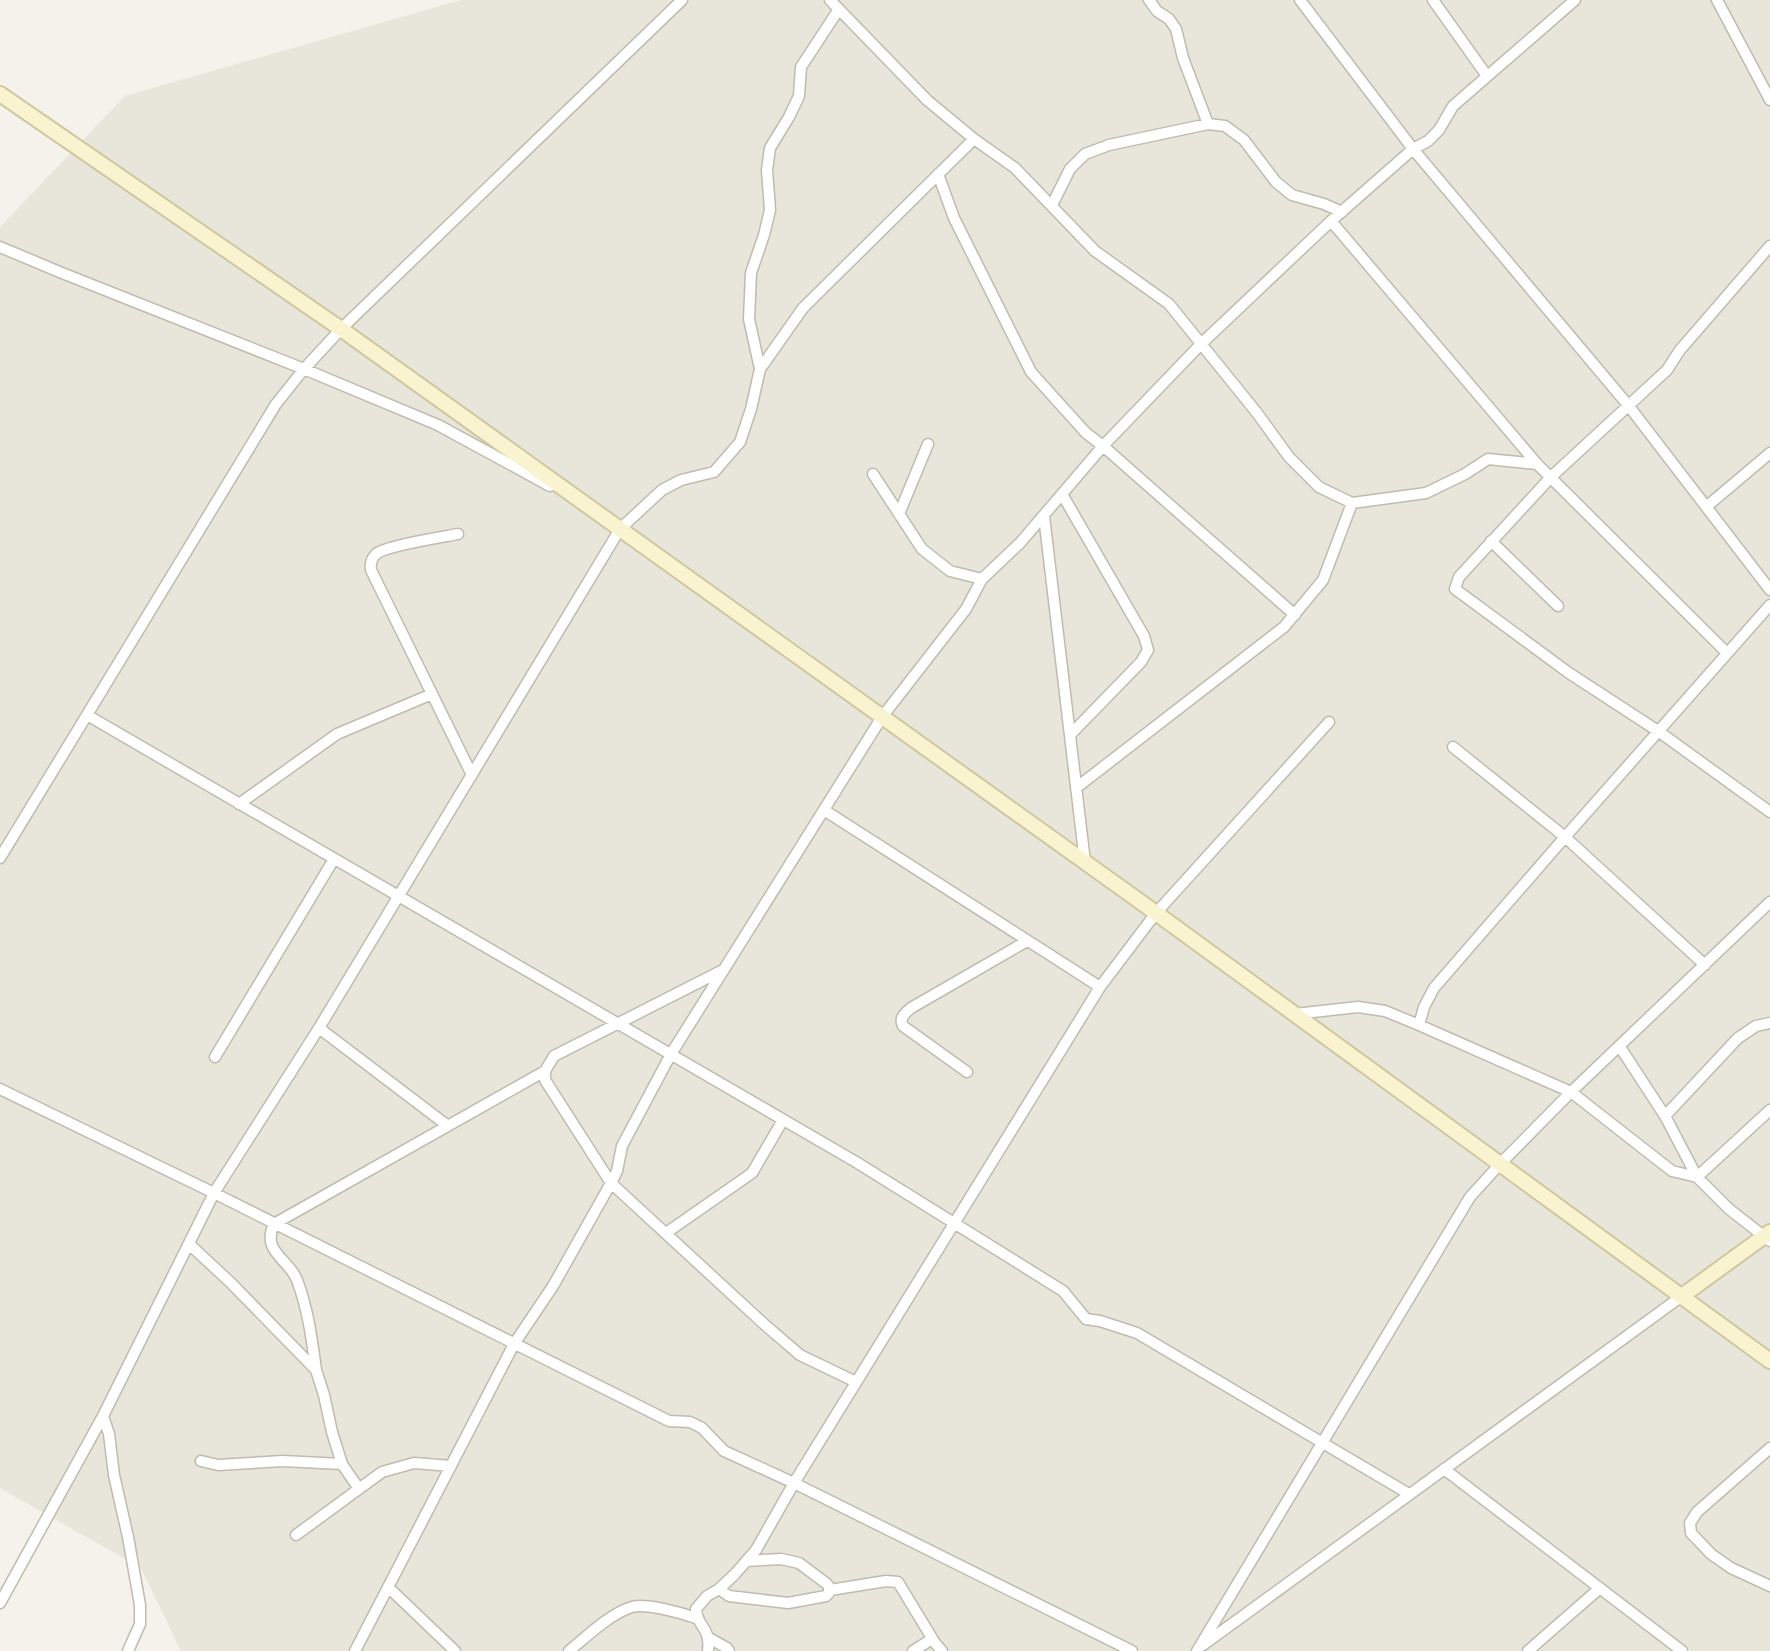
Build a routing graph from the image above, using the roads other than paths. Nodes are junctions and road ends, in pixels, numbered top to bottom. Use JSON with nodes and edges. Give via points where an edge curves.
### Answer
{"nodes":[{"id":1,"x":682,"y":0,"type":"edge"},
{"id":2,"x":830,"y":0,"type":"edge"},
{"id":3,"x":1149,"y":0,"type":"edge"},
{"id":4,"x":1300,"y":0,"type":"edge"},
{"id":5,"x":1433,"y":0,"type":"edge"},
{"id":6,"x":1575,"y":0,"type":"edge"},
{"id":7,"x":1717,"y":0,"type":"edge"},
{"id":8,"x":839,"y":9,"type":"junction"},
{"id":9,"x":1487,"y":76,"type":"junction"},
{"id":10,"x":0,"y":94,"type":"edge"},
{"id":11,"x":1770,"y":100,"type":"edge"},
{"id":12,"x":1208,"y":124,"type":"junction"},
{"id":13,"x":974,"y":139,"type":"junction"},
{"id":14,"x":1413,"y":149,"type":"junction"},
{"id":15,"x":938,"y":174,"type":"junction"},
{"id":16,"x":1052,"y":205,"type":"junction"},
{"id":17,"x":1342,"y":212,"type":"junction"},
{"id":18,"x":1331,"y":221,"type":"junction"},
{"id":19,"x":1770,"y":246,"type":"edge"},
{"id":20,"x":0,"y":247,"type":"edge"},
{"id":21,"x":341,"y":329,"type":"junction"},
{"id":22,"x":1201,"y":344,"type":"junction"},
{"id":23,"x":304,"y":369,"type":"junction"},
{"id":24,"x":760,"y":369,"type":"junction"},
{"id":25,"x":1628,"y":405,"type":"junction"},
{"id":26,"x":928,"y":444,"type":"dead end"},
{"id":27,"x":1103,"y":446,"type":"junction"},
{"id":28,"x":1770,"y":453,"type":"edge"},
{"id":29,"x":1537,"y":464,"type":"junction"},
{"id":30,"x":873,"y":474,"type":"dead end"},
{"id":31,"x":1551,"y":477,"type":"junction"},
{"id":32,"x":1062,"y":494,"type":"junction"},
{"id":33,"x":1352,"y":503,"type":"junction"},
{"id":34,"x":588,"y":506,"type":"junction"},
{"id":35,"x":1706,"y":507,"type":"junction"},
{"id":36,"x":899,"y":514,"type":"junction"},
{"id":37,"x":1044,"y":516,"type":"junction"},
{"id":38,"x":620,"y":529,"type":"junction"},
{"id":39,"x":458,"y":534,"type":"dead end"},
{"id":40,"x":1491,"y":541,"type":"junction"},
{"id":41,"x":982,"y":579,"type":"junction"},
{"id":42,"x":1770,"y":590,"type":"edge"},
{"id":43,"x":1770,"y":605,"type":"edge"},
{"id":44,"x":1558,"y":606,"type":"dead end"},
{"id":45,"x":1295,"y":615,"type":"junction"},
{"id":46,"x":1727,"y":653,"type":"junction"},
{"id":47,"x":432,"y":694,"type":"junction"},
{"id":48,"x":87,"y":715,"type":"junction"},
{"id":49,"x":882,"y":717,"type":"junction"},
{"id":50,"x":1329,"y":722,"type":"dead end"},
{"id":51,"x":1658,"y":731,"type":"junction"},
{"id":52,"x":1070,"y":735,"type":"junction"},
{"id":53,"x":1453,"y":747,"type":"dead end"},
{"id":54,"x":472,"y":775,"type":"junction"},
{"id":55,"x":1076,"y":788,"type":"junction"},
{"id":56,"x":239,"y":804,"type":"junction"},
{"id":57,"x":824,"y":810,"type":"junction"},
{"id":58,"x":1770,"y":812,"type":"edge"},
{"id":59,"x":1565,"y":837,"type":"junction"},
{"id":60,"x":0,"y":858,"type":"edge"},
{"id":61,"x":334,"y":859,"type":"junction"},
{"id":62,"x":1085,"y":862,"type":"junction"},
{"id":63,"x":398,"y":896,"type":"junction"},
{"id":64,"x":1770,"y":902,"type":"edge"},
{"id":65,"x":1760,"y":912,"type":"junction"},
{"id":66,"x":1156,"y":913,"type":"junction"},
{"id":67,"x":1770,"y":919,"type":"edge"},
{"id":68,"x":1027,"y":941,"type":"junction"},
{"id":69,"x":1705,"y":965,"type":"junction"},
{"id":70,"x":724,"y":970,"type":"junction"},
{"id":71,"x":1100,"y":987,"type":"junction"},
{"id":72,"x":1295,"y":1014,"type":"junction"},
{"id":73,"x":617,"y":1023,"type":"junction"},
{"id":74,"x":1770,"y":1023,"type":"edge"},
{"id":75,"x":1419,"y":1025,"type":"junction"},
{"id":76,"x":319,"y":1028,"type":"junction"},
{"id":77,"x":1620,"y":1047,"type":"junction"},
{"id":78,"x":671,"y":1054,"type":"junction"},
{"id":79,"x":215,"y":1057,"type":"dead end"},
{"id":80,"x":545,"y":1071,"type":"junction"},
{"id":81,"x":967,"y":1072,"type":"dead end"},
{"id":82,"x":0,"y":1088,"type":"edge"},
{"id":83,"x":1571,"y":1092,"type":"junction"},
{"id":84,"x":1770,"y":1110,"type":"edge"},
{"id":85,"x":1665,"y":1116,"type":"junction"},
{"id":86,"x":783,"y":1120,"type":"junction"},
{"id":87,"x":448,"y":1126,"type":"junction"},
{"id":88,"x":1500,"y":1164,"type":"junction"},
{"id":89,"x":1697,"y":1177,"type":"junction"},
{"id":90,"x":611,"y":1183,"type":"junction"},
{"id":91,"x":214,"y":1193,"type":"junction"},
{"id":92,"x":954,"y":1223,"type":"junction"},
{"id":93,"x":274,"y":1224,"type":"junction"},
{"id":94,"x":666,"y":1233,"type":"junction"},
{"id":95,"x":1768,"y":1236,"type":"edge"},
{"id":96,"x":189,"y":1244,"type":"junction"},
{"id":97,"x":1682,"y":1296,"type":"junction"},
{"id":98,"x":514,"y":1343,"type":"junction"},
{"id":99,"x":1770,"y":1361,"type":"edge"},
{"id":100,"x":316,"y":1370,"type":"junction"},
{"id":101,"x":856,"y":1382,"type":"junction"},
{"id":102,"x":103,"y":1416,"type":"junction"},
{"id":103,"x":1322,"y":1444,"type":"junction"},
{"id":104,"x":1770,"y":1448,"type":"edge"},
{"id":105,"x":201,"y":1461,"type":"dead end"},
{"id":106,"x":342,"y":1464,"type":"junction"},
{"id":107,"x":451,"y":1466,"type":"junction"},
{"id":108,"x":1444,"y":1469,"type":"junction"},
{"id":109,"x":794,"y":1483,"type":"junction"},
{"id":110,"x":359,"y":1489,"type":"junction"},
{"id":111,"x":1409,"y":1494,"type":"junction"},
{"id":112,"x":296,"y":1535,"type":"dead end"},
{"id":113,"x":746,"y":1561,"type":"junction"},
{"id":114,"x":1770,"y":1586,"type":"edge"},
{"id":115,"x":388,"y":1587,"type":"junction"},
{"id":116,"x":1600,"y":1588,"type":"junction"},
{"id":117,"x":719,"y":1590,"type":"junction"},
{"id":118,"x":830,"y":1590,"type":"junction"},
{"id":119,"x":0,"y":1602,"type":"edge"},
{"id":120,"x":696,"y":1618,"type":"junction"},
{"id":121,"x":709,"y":1638,"type":"junction"},
{"id":122,"x":932,"y":1639,"type":"junction"},
{"id":123,"x":1199,"y":1650,"type":"edge"},
{"id":124,"x":128,"y":1651,"type":"edge"},
{"id":125,"x":355,"y":1651,"type":"edge"},
{"id":126,"x":455,"y":1651,"type":"edge"},
{"id":127,"x":569,"y":1651,"type":"edge"},
{"id":128,"x":708,"y":1651,"type":"edge"},
{"id":129,"x":729,"y":1651,"type":"edge"},
{"id":130,"x":912,"y":1651,"type":"edge"},
{"id":131,"x":942,"y":1651,"type":"edge"},
{"id":132,"x":1132,"y":1651,"type":"edge"},
{"id":133,"x":1528,"y":1651,"type":"edge"},
{"id":134,"x":1682,"y":1651,"type":"edge"}],
"edges":[{"from":1,"to":21,"type":"street"},
{"from":2,"to":8,"type":"street"},
{"from":3,"to":12,"type":"street","via":[[1176,29]]},
{"from":4,"to":14,"type":"street"},
{"from":5,"to":9,"type":"street"},
{"from":6,"to":9,"type":"street"},
{"from":7,"to":11,"type":"street"},
{"from":8,"to":13,"type":"street","via":[[927,100]]},
{"from":8,"to":24,"type":"street","via":[[801,67],[799,96],[770,148],[770,210],[751,273],[750,319]]},
{"from":9,"to":14,"type":"street","via":[[1453,106],[1434,136]]},
{"from":10,"to":21,"type":"street"},
{"from":12,"to":16,"type":"street","via":[[1085,154],[1070,169]]},
{"from":12,"to":17,"type":"street","via":[[1225,127],[1244,140],[1276,182],[1292,195]]},
{"from":13,"to":15,"type":"street"},
{"from":13,"to":16,"type":"street","via":[[1015,169]]},
{"from":14,"to":17,"type":"street"},
{"from":14,"to":25,"type":"street"},
{"from":15,"to":24,"type":"street","via":[[803,308]]},
{"from":15,"to":27,"type":"street","via":[[954,218],[1031,372]]},
{"from":16,"to":22,"type":"street","via":[[1095,251],[1169,304]]},
{"from":17,"to":18,"type":"street"},
{"from":18,"to":22,"type":"street"},
{"from":18,"to":29,"type":"street"},
{"from":19,"to":25,"type":"street","via":[[1667,370]]},
{"from":20,"to":23,"type":"street"},
{"from":21,"to":23,"type":"street"},
{"from":21,"to":34,"type":"street"},
{"from":22,"to":27,"type":"street"},
{"from":22,"to":33,"type":"street","via":[[1289,457],[1319,487]]},
{"from":23,"to":34,"type":"street","via":[[438,425]]},
{"from":23,"to":48,"type":"street","via":[[276,404]]},
{"from":24,"to":38,"type":"street","via":[[740,442],[723,462],[714,472],[681,480],[662,491]]},
{"from":25,"to":31,"type":"street"},
{"from":25,"to":35,"type":"street"},
{"from":26,"to":36,"type":"street"},
{"from":27,"to":32,"type":"street"},
{"from":27,"to":45,"type":"street"},
{"from":28,"to":35,"type":"street"},
{"from":29,"to":31,"type":"street"},
{"from":29,"to":33,"type":"street","via":[[1488,459],[1426,493]]},
{"from":30,"to":36,"type":"street"},
{"from":31,"to":40,"type":"street"},
{"from":31,"to":46,"type":"street"},
{"from":32,"to":37,"type":"street"},
{"from":32,"to":52,"type":"street","via":[[1148,650]]},
{"from":33,"to":45,"type":"street","via":[[1323,580]]},
{"from":34,"to":38,"type":"street"},
{"from":35,"to":42,"type":"street"},
{"from":36,"to":41,"type":"street","via":[[922,549],[950,571]]},
{"from":37,"to":41,"type":"street"},
{"from":37,"to":52,"type":"street"},
{"from":38,"to":49,"type":"street"},
{"from":38,"to":54,"type":"street"},
{"from":39,"to":47,"type":"street","via":[[387,549],[370,563]]},
{"from":40,"to":44,"type":"street"},
{"from":40,"to":51,"type":"street","via":[[1459,577],[1455,589]]},
{"from":41,"to":49,"type":"street","via":[[966,609]]},
{"from":43,"to":46,"type":"street"},
{"from":45,"to":55,"type":"street"},
{"from":46,"to":51,"type":"street"},
{"from":47,"to":54,"type":"street"},
{"from":47,"to":56,"type":"street","via":[[337,734]]},
{"from":48,"to":56,"type":"street"},
{"from":48,"to":60,"type":"street"},
{"from":49,"to":57,"type":"street"},
{"from":49,"to":62,"type":"street"},
{"from":50,"to":66,"type":"street"},
{"from":51,"to":58,"type":"street"},
{"from":51,"to":59,"type":"street"},
{"from":52,"to":55,"type":"street"},
{"from":53,"to":59,"type":"street"},
{"from":54,"to":63,"type":"street"},
{"from":55,"to":62,"type":"street"},
{"from":56,"to":61,"type":"street"},
{"from":57,"to":68,"type":"street"},
{"from":57,"to":70,"type":"street"},
{"from":59,"to":69,"type":"street"},
{"from":59,"to":75,"type":"street","via":[[1434,988]]},
{"from":61,"to":63,"type":"street"},
{"from":61,"to":79,"type":"street"},
{"from":62,"to":66,"type":"street"},
{"from":63,"to":73,"type":"street"},
{"from":63,"to":76,"type":"street"},
{"from":64,"to":65,"type":"street"},
{"from":65,"to":67,"type":"street"},
{"from":65,"to":69,"type":"street"},
{"from":66,"to":71,"type":"street"},
{"from":66,"to":72,"type":"street"},
{"from":68,"to":71,"type":"street"},
{"from":68,"to":81,"type":"street","via":[[901,1018],[903,1026]]},
{"from":69,"to":77,"type":"street"},
{"from":70,"to":73,"type":"street"},
{"from":70,"to":78,"type":"street"},
{"from":71,"to":92,"type":"street"},
{"from":72,"to":75,"type":"street","via":[[1358,1007],[1385,1011]]},
{"from":72,"to":88,"type":"street"},
{"from":73,"to":78,"type":"street"},
{"from":73,"to":80,"type":"street","via":[[554,1056]]},
{"from":74,"to":85,"type":"street","via":[[1738,1038]]},
{"from":75,"to":83,"type":"street"},
{"from":76,"to":87,"type":"street"},
{"from":76,"to":91,"type":"street"},
{"from":77,"to":83,"type":"street"},
{"from":77,"to":85,"type":"street"},
{"from":78,"to":86,"type":"street"},
{"from":78,"to":90,"type":"street","via":[[622,1146]]},
{"from":80,"to":87,"type":"street"},
{"from":80,"to":90,"type":"street","via":[[545,1080]]},
{"from":82,"to":91,"type":"street"},
{"from":83,"to":88,"type":"street"},
{"from":83,"to":89,"type":"street","via":[[1672,1171]]},
{"from":84,"to":89,"type":"street"},
{"from":85,"to":89,"type":"street"},
{"from":86,"to":92,"type":"street"},
{"from":86,"to":94,"type":"street","via":[[752,1173]]},
{"from":87,"to":93,"type":"street"},
{"from":88,"to":97,"type":"street"},
{"from":88,"to":103,"type":"street","via":[[1471,1197]]},
{"from":89,"to":95,"type":"street","via":[[1729,1209]]},
{"from":90,"to":94,"type":"street"},
{"from":90,"to":98,"type":"street","via":[[553,1286]]},
{"from":91,"to":93,"type":"street"},
{"from":91,"to":96,"type":"street"},
{"from":92,"to":101,"type":"street"},
{"from":92,"to":103,"type":"street","via":[[1063,1291],[1086,1319],[1137,1334]]},
{"from":93,"to":98,"type":"street"},
{"from":93,"to":100,"type":"street","via":[[270,1241],[296,1277]]},
{"from":94,"to":101,"type":"street","via":[[800,1355]]},
{"from":95,"to":97,"type":"street"},
{"from":96,"to":100,"type":"street"},
{"from":96,"to":102,"type":"street"},
{"from":97,"to":99,"type":"street"},
{"from":97,"to":108,"type":"street"},
{"from":98,"to":107,"type":"street"},
{"from":98,"to":109,"type":"street","via":[[670,1421],[690,1422],[724,1451]]},
{"from":100,"to":106,"type":"street"},
{"from":101,"to":109,"type":"street"},
{"from":102,"to":119,"type":"street"},
{"from":102,"to":124,"type":"street","via":[[140,1605],[140,1625]]},
{"from":103,"to":111,"type":"street"},
{"from":103,"to":123,"type":"street"},
{"from":104,"to":114,"type":"street","via":[[1690,1523],[1691,1533],[1711,1553]]},
{"from":105,"to":106,"type":"street","via":[[218,1465]]},
{"from":106,"to":110,"type":"street"},
{"from":107,"to":110,"type":"street","via":[[414,1463],[382,1472]]},
{"from":107,"to":115,"type":"street"},
{"from":108,"to":111,"type":"street"},
{"from":108,"to":116,"type":"street"},
{"from":109,"to":113,"type":"street"},
{"from":109,"to":132,"type":"street"},
{"from":110,"to":112,"type":"street"},
{"from":111,"to":123,"type":"street"},
{"from":113,"to":117,"type":"street"},
{"from":113,"to":118,"type":"street","via":[[799,1563]]},
{"from":115,"to":125,"type":"street"},
{"from":115,"to":126,"type":"street"},
{"from":116,"to":133,"type":"street"},
{"from":116,"to":134,"type":"street"},
{"from":117,"to":118,"type":"street","via":[[788,1603],[826,1596]]},
{"from":117,"to":120,"type":"street","via":[[696,1609]]},
{"from":118,"to":122,"type":"street","via":[[898,1582]]},
{"from":120,"to":121,"type":"street"},
{"from":120,"to":127,"type":"street","via":[[633,1606]]},
{"from":121,"to":128,"type":"street"},
{"from":121,"to":129,"type":"street"},
{"from":122,"to":130,"type":"street"},
{"from":122,"to":131,"type":"street"}]}
